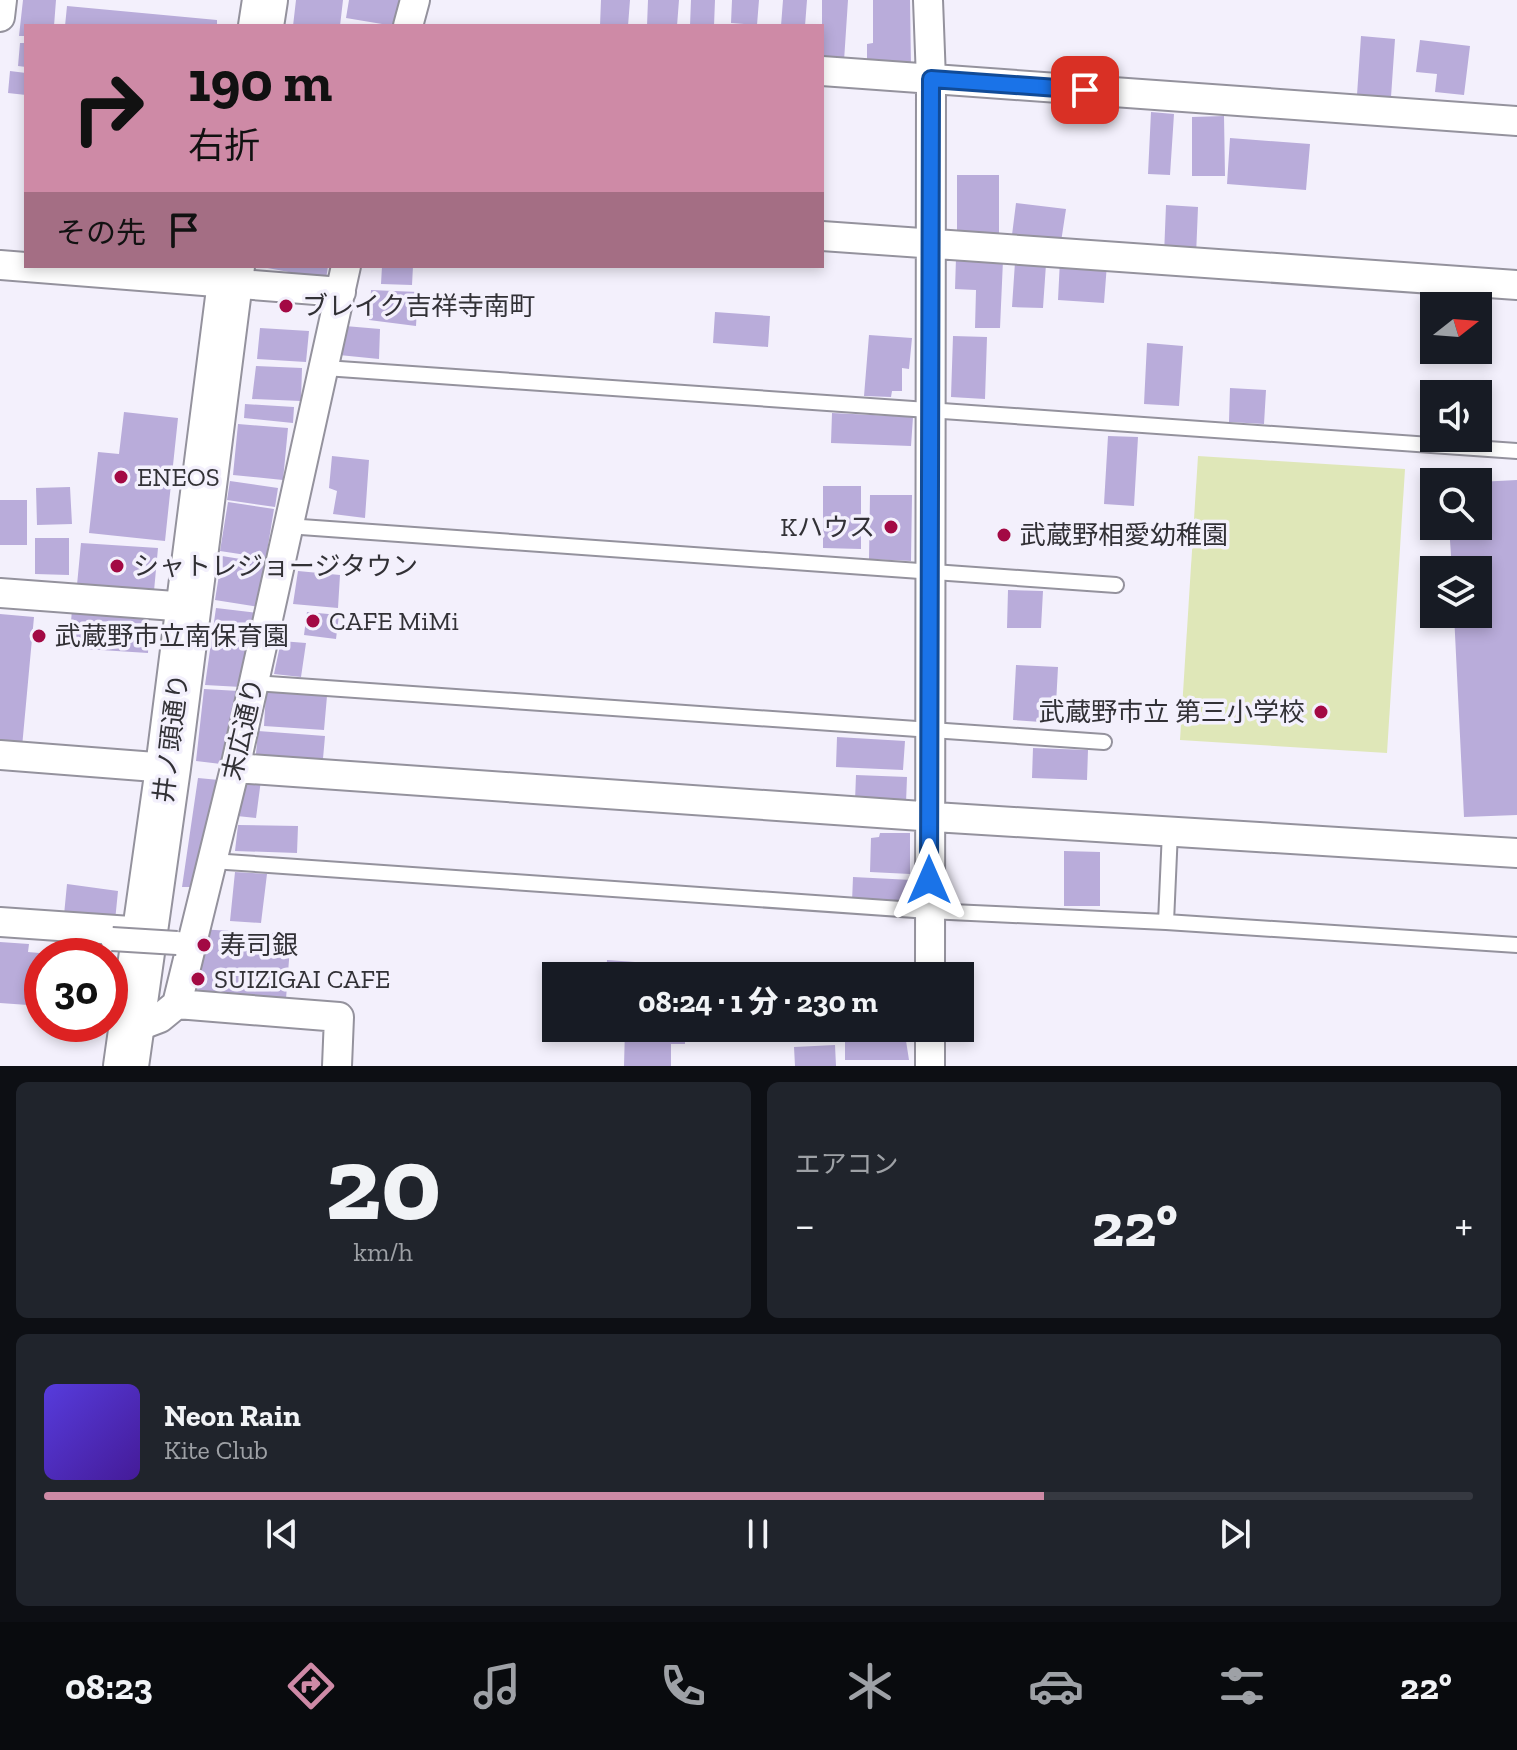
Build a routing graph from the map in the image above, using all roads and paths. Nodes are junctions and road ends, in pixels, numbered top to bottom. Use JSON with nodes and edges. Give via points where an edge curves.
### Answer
{"nodes":[{"id":1,"x":2,"y":0,"type":"edge"},
{"id":2,"x":265,"y":0,"type":"edge"},
{"id":3,"x":415,"y":0,"type":"edge"},
{"id":4,"x":928,"y":0,"type":"edge"},
{"id":5,"x":0,"y":18,"type":"edge"},
{"id":6,"x":261,"y":24,"type":"edge"},
{"id":7,"x":409,"y":24,"type":"edge"},
{"id":8,"x":824,"y":71,"type":"edge"},
{"id":9,"x":931,"y":79,"type":"junction"},
{"id":10,"x":1517,"y":121,"type":"edge"},
{"id":11,"x":824,"y":236,"type":"edge"},
{"id":12,"x":930,"y":243,"type":"junction"},
{"id":13,"x":0,"y":265,"type":"edge"},
{"id":14,"x":24,"y":266,"type":"edge"},
{"id":15,"x":77,"y":268,"type":"edge"},
{"id":16,"x":231,"y":274,"type":"edge"},
{"id":17,"x":343,"y":279,"type":"edge"},
{"id":18,"x":1517,"y":285,"type":"edge"},
{"id":19,"x":325,"y":368,"type":"junction"},
{"id":20,"x":930,"y":410,"type":"junction"},
{"id":21,"x":1517,"y":451,"type":"edge"},
{"id":22,"x":287,"y":526,"type":"junction"},
{"id":23,"x":931,"y":570,"type":"junction"},
{"id":24,"x":1116,"y":585,"type":"dead end"},
{"id":25,"x":0,"y":593,"type":"edge"},
{"id":26,"x":188,"y":607,"type":"junction"},
{"id":27,"x":254,"y":683,"type":"junction"},
{"id":28,"x":930,"y":728,"type":"junction"},
{"id":29,"x":1104,"y":742,"type":"dead end"},
{"id":30,"x":0,"y":755,"type":"edge"},
{"id":31,"x":168,"y":768,"type":"junction"},
{"id":32,"x":235,"y":768,"type":"junction"},
{"id":33,"x":929,"y":816,"type":"junction"},
{"id":34,"x":1170,"y":831,"type":"junction"},
{"id":35,"x":1517,"y":853,"type":"edge"},
{"id":36,"x":212,"y":861,"type":"junction"},
{"id":37,"x":929,"y":911,"type":"junction"},
{"id":38,"x":0,"y":922,"type":"edge"},
{"id":39,"x":1166,"y":922,"type":"junction"},
{"id":40,"x":145,"y":938,"type":"junction"},
{"id":41,"x":1517,"y":945,"type":"edge"},
{"id":42,"x":930,"y":962,"type":"edge"},
{"id":43,"x":177,"y":1004,"type":"junction"},
{"id":44,"x":930,"y":1042,"type":"edge"},
{"id":45,"x":128,"y":1048,"type":"edge"},
{"id":46,"x":337,"y":1066,"type":"edge"},
{"id":47,"x":930,"y":1066,"type":"edge"}],
"edges":[{"from":1,"to":5,"type":"street"},
{"from":2,"to":6,"type":"main road"},
{"from":3,"to":7,"type":"street"},
{"from":4,"to":9,"type":"street"},
{"from":8,"to":9,"type":"street"},
{"from":9,"to":10,"type":"street"},
{"from":9,"to":12,"type":"street"},
{"from":11,"to":12,"type":"street"},
{"from":12,"to":18,"type":"street"},
{"from":12,"to":20,"type":"street"},
{"from":13,"to":14,"type":"street"},
{"from":15,"to":16,"type":"street"},
{"from":16,"to":17,"type":"street"},
{"from":16,"to":26,"type":"main road","name":"井ノ頭通り"},
{"from":17,"to":19,"type":"street","name":"末広通り"},
{"from":19,"to":20,"type":"lane"},
{"from":19,"to":22,"type":"street","name":"末広通り"},
{"from":20,"to":21,"type":"lane"},
{"from":20,"to":23,"type":"street"},
{"from":22,"to":23,"type":"lane"},
{"from":22,"to":27,"type":"street","name":"末広通り"},
{"from":23,"to":24,"type":"lane"},
{"from":23,"to":28,"type":"street"},
{"from":25,"to":26,"type":"street"},
{"from":26,"to":31,"type":"main road","name":"井ノ頭通り"},
{"from":27,"to":28,"type":"lane"},
{"from":27,"to":32,"type":"street","name":"末広通り"},
{"from":28,"to":29,"type":"lane"},
{"from":28,"to":33,"type":"street"},
{"from":30,"to":31,"type":"street"},
{"from":31,"to":40,"type":"main road","name":"井ノ頭通り"},
{"from":32,"to":33,"type":"street"},
{"from":32,"to":36,"type":"street","name":"末広通り"},
{"from":33,"to":34,"type":"street"},
{"from":33,"to":37,"type":"street"},
{"from":34,"to":35,"type":"street"},
{"from":34,"to":39,"type":"lane"},
{"from":36,"to":37,"type":"lane"},
{"from":36,"to":43,"type":"street","name":"末広通り"},
{"from":37,"to":39,"type":"lane"},
{"from":37,"to":42,"type":"street"},
{"from":38,"to":40,"type":"street"},
{"from":39,"to":41,"type":"lane"},
{"from":40,"to":45,"type":"main road","name":"井ノ頭通り"},
{"from":43,"to":45,"type":"street"},
{"from":43,"to":46,"type":"street","via":[[339,1017]]},
{"from":44,"to":47,"type":"street"}]}
